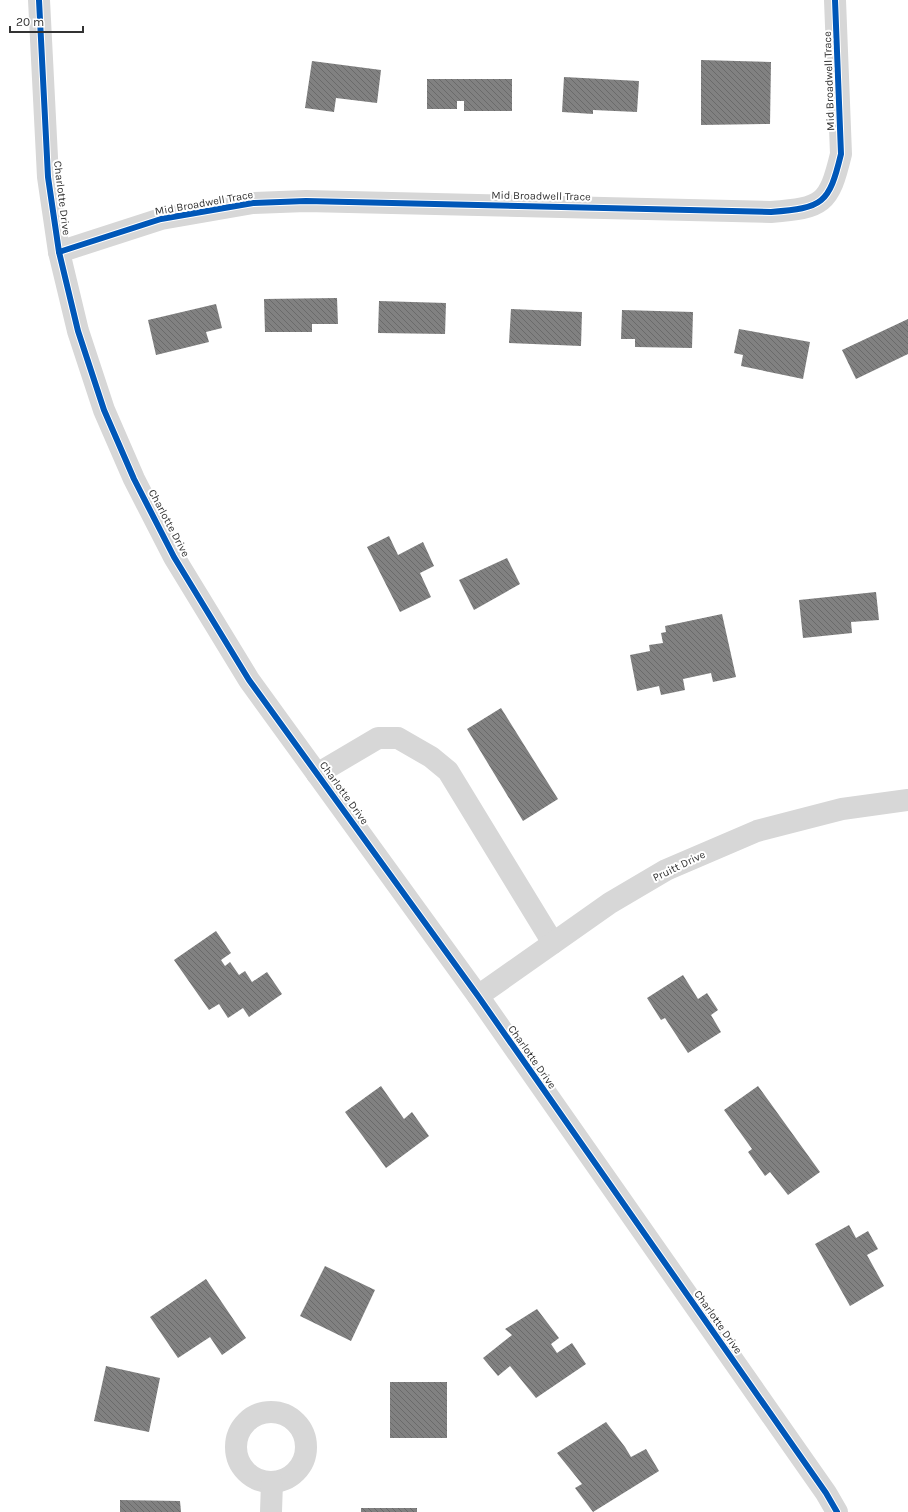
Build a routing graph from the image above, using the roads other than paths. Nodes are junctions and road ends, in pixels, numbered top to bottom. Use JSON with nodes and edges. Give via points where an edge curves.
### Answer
{"nodes":[{"id":1,"x":39,"y":0,"type":"edge"},
{"id":2,"x":836,"y":0,"type":"edge"},
{"id":3,"x":59,"y":252,"type":"junction"},
{"id":4,"x":317,"y":774,"type":"junction"},
{"id":5,"x":908,"y":800,"type":"edge"},
{"id":6,"x":553,"y":943,"type":"junction"},
{"id":7,"x":478,"y":996,"type":"junction"},
{"id":8,"x":272,"y":1482,"type":"dead end"},
{"id":9,"x":271,"y":1512,"type":"edge"},
{"id":10,"x":837,"y":1512,"type":"edge"}],
"edges":[{"from":1,"to":3,"type":"street","name":"Charlotte Drive","via":[[48,177]]},
{"from":2,"to":3,"type":"street","name":"Mid Broadwell Trace","via":[[841,154],[836,178],[830,190],[812,206],[799,210],[771,212],[314,202],[253,203],[161,219]]},
{"from":3,"to":4,"type":"street","name":"Charlotte Drive","via":[[78,331],[104,410],[134,479],[174,557],[249,680]]},
{"from":4,"to":6,"type":"street","via":[[378,738],[398,738],[431,757],[448,771]]},
{"from":4,"to":7,"type":"street","name":"Charlotte Drive"},
{"from":5,"to":6,"type":"street","name":"Pruitt Drive","via":[[842,809],[757,831],[666,870],[610,903]]},
{"from":6,"to":7,"type":"street","name":"Pruitt Drive"},
{"from":7,"to":10,"type":"street","name":"Charlotte Drive"},
{"from":8,"to":9,"type":"street"}]}
